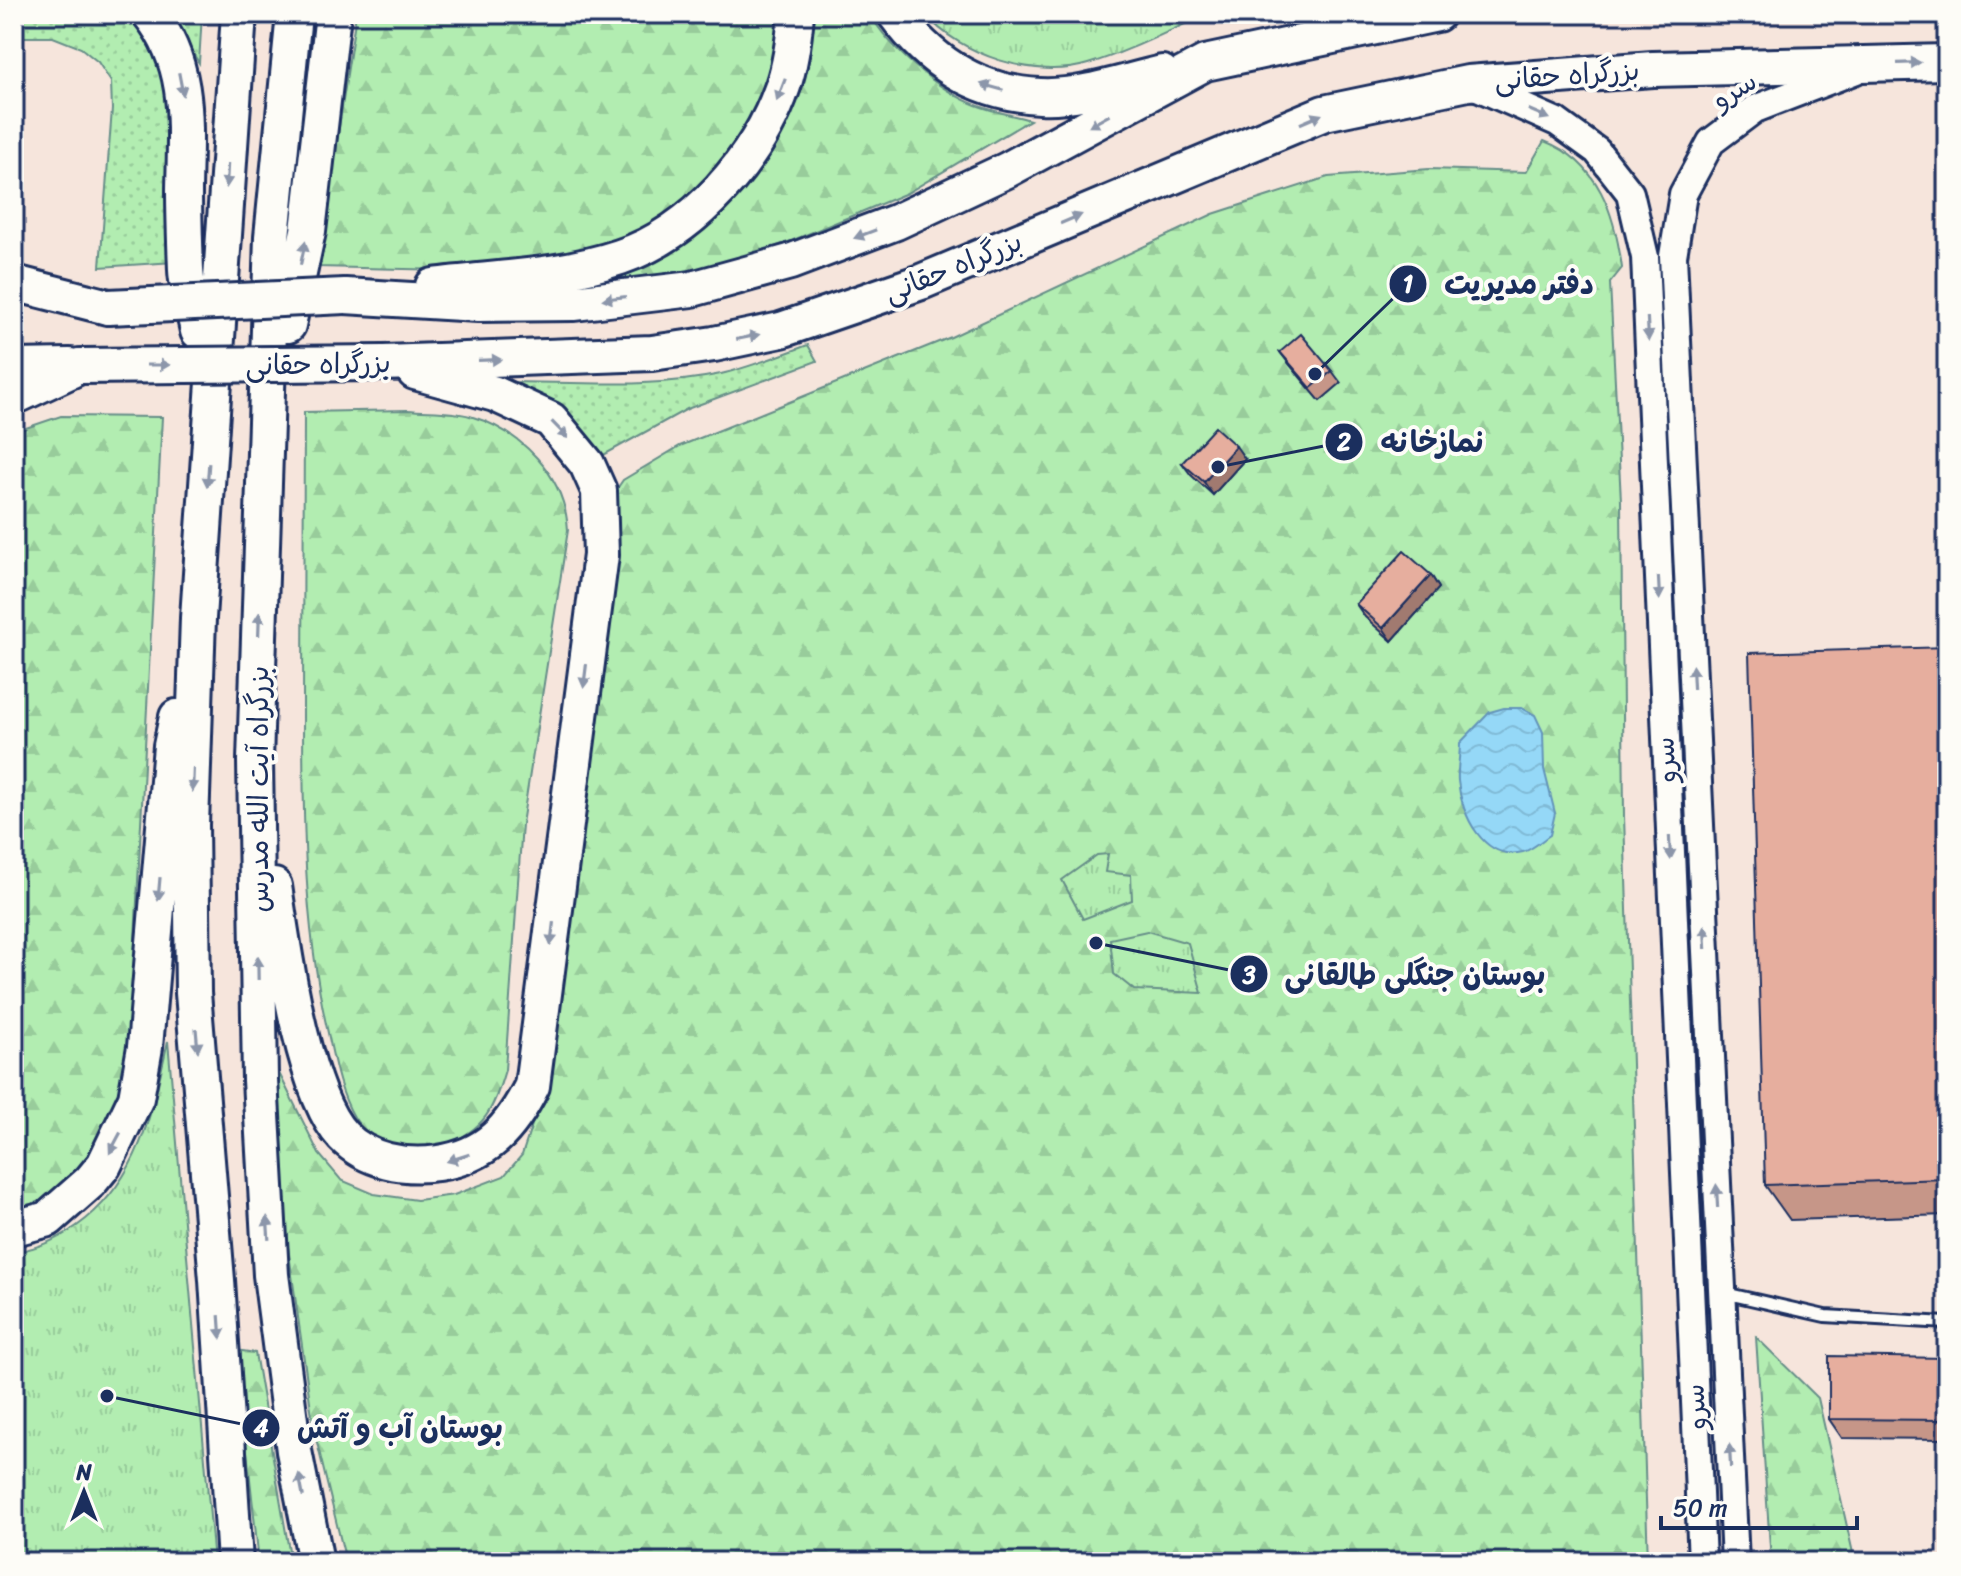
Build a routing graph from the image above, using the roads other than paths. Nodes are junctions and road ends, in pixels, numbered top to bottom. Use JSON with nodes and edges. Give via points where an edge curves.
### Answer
{"nodes":[{"id":1,"x":150,"y":14,"type":"edge"},
{"id":2,"x":239,"y":14,"type":"edge"},
{"id":3,"x":333,"y":14,"type":"edge"},
{"id":4,"x":796,"y":14,"type":"edge"},
{"id":5,"x":895,"y":14,"type":"edge"},
{"id":6,"x":1437,"y":14,"type":"edge"},
{"id":7,"x":296,"y":20,"type":"edge"},
{"id":8,"x":1947,"y":62,"type":"edge"},
{"id":9,"x":1205,"y":63,"type":"junction"},
{"id":10,"x":1871,"y":64,"type":"junction"},
{"id":11,"x":1468,"y":83,"type":"junction"},
{"id":12,"x":14,"y":283,"type":"edge"},
{"id":13,"x":345,"y":296,"type":"junction"},
{"id":14,"x":108,"y":307,"type":"junction"},
{"id":15,"x":14,"y":309,"type":"edge"},
{"id":16,"x":384,"y":363,"type":"junction"},
{"id":17,"x":80,"y":366,"type":"junction"},
{"id":18,"x":14,"y":367,"type":"edge"},
{"id":19,"x":14,"y":397,"type":"edge"},
{"id":20,"x":213,"y":397,"type":"junction"},
{"id":21,"x":265,"y":439,"type":"junction"},
{"id":22,"x":198,"y":618,"type":"junction"},
{"id":23,"x":255,"y":761,"type":"junction"},
{"id":24,"x":14,"y":1228,"type":"edge"},
{"id":25,"x":1722,"y":1292,"type":"junction"},
{"id":26,"x":1947,"y":1323,"type":"edge"},
{"id":27,"x":235,"y":1562,"type":"edge"},
{"id":28,"x":316,"y":1562,"type":"edge"},
{"id":29,"x":1702,"y":1562,"type":"edge"},
{"id":30,"x":1735,"y":1562,"type":"edge"}],
"edges":[{"from":1,"to":20,"type":"highway","one_way":true,"via":[[169,44],[183,86],[186,275]]},
{"from":2,"to":20,"type":"highway","one_way":true},
{"from":21,"to":3,"type":"highway","one_way":true,"via":[[308,231]]},
{"from":4,"to":13,"type":"highway","one_way":true,"via":[[783,87],[764,129],[707,202],[652,242],[621,257],[559,270]]},
{"from":9,"to":5,"type":"highway","one_way":true,"via":[[1082,92],[1009,92],[946,67],[921,47]]},
{"from":6,"to":9,"type":"highway"},
{"from":7,"to":21,"type":"highway","name":"بزرگراه آیت الله مدرس","via":[[272,237]]},
{"from":10,"to":8,"type":"highway","name":"بزرگراه حقانی","one_way":true},
{"from":9,"to":13,"type":"highway","one_way":true,"via":[[1007,170],[896,222],[790,262],[692,289],[574,303]]},
{"from":10,"to":11,"type":"highway","name":"بزرگراه حقانی","via":[[1653,69]]},
{"from":25,"to":10,"type":"street","name":"سرو","one_way":true,"via":[[1673,256],[1683,194],[1711,142],[1755,109]]},
{"from":16,"to":11,"type":"highway","name":"بزرگراه حقانی","one_way":true,"via":[[652,353],[781,330],[921,282],[1324,113]]},
{"from":11,"to":29,"type":"street","name":"سرو","one_way":true,"via":[[1557,122],[1597,151],[1630,193],[1645,257]]},
{"from":12,"to":14,"type":"highway"},
{"from":13,"to":14,"type":"highway","bridge":true},
{"from":14,"to":15,"type":"highway"},
{"from":17,"to":16,"type":"highway","name":"بزرگراه حقانی","one_way":true,"bridge":true},
{"from":16,"to":23,"type":"highway","one_way":true,"via":[[495,394],[551,420],[587,464],[599,491],[601,555],[532,1086],[501,1135],[476,1152],[419,1166],[388,1162],[343,1136],[326,1109],[289,984]]},
{"from":17,"to":18,"type":"highway","name":"بزرگراه حقانی"},
{"from":17,"to":19,"type":"highway"},
{"from":20,"to":22,"type":"highway","one_way":true},
{"from":23,"to":21,"type":"highway","name":"بزرگراه آیت الله مدرس","one_way":true},
{"from":22,"to":24,"type":"highway","one_way":true,"via":[[171,746],[136,1098],[104,1165],[90,1182],[48,1219]]},
{"from":22,"to":27,"type":"highway","one_way":true,"via":[[191,825],[193,993]]},
{"from":28,"to":23,"type":"highway","name":"بزرگراه آیت الله مدرس","one_way":true,"via":[[294,1451],[271,1275],[260,1080]]},
{"from":25,"to":26,"type":"lane","via":[[1825,1316]]},
{"from":30,"to":25,"type":"street","name":"سرو","one_way":true}]}
